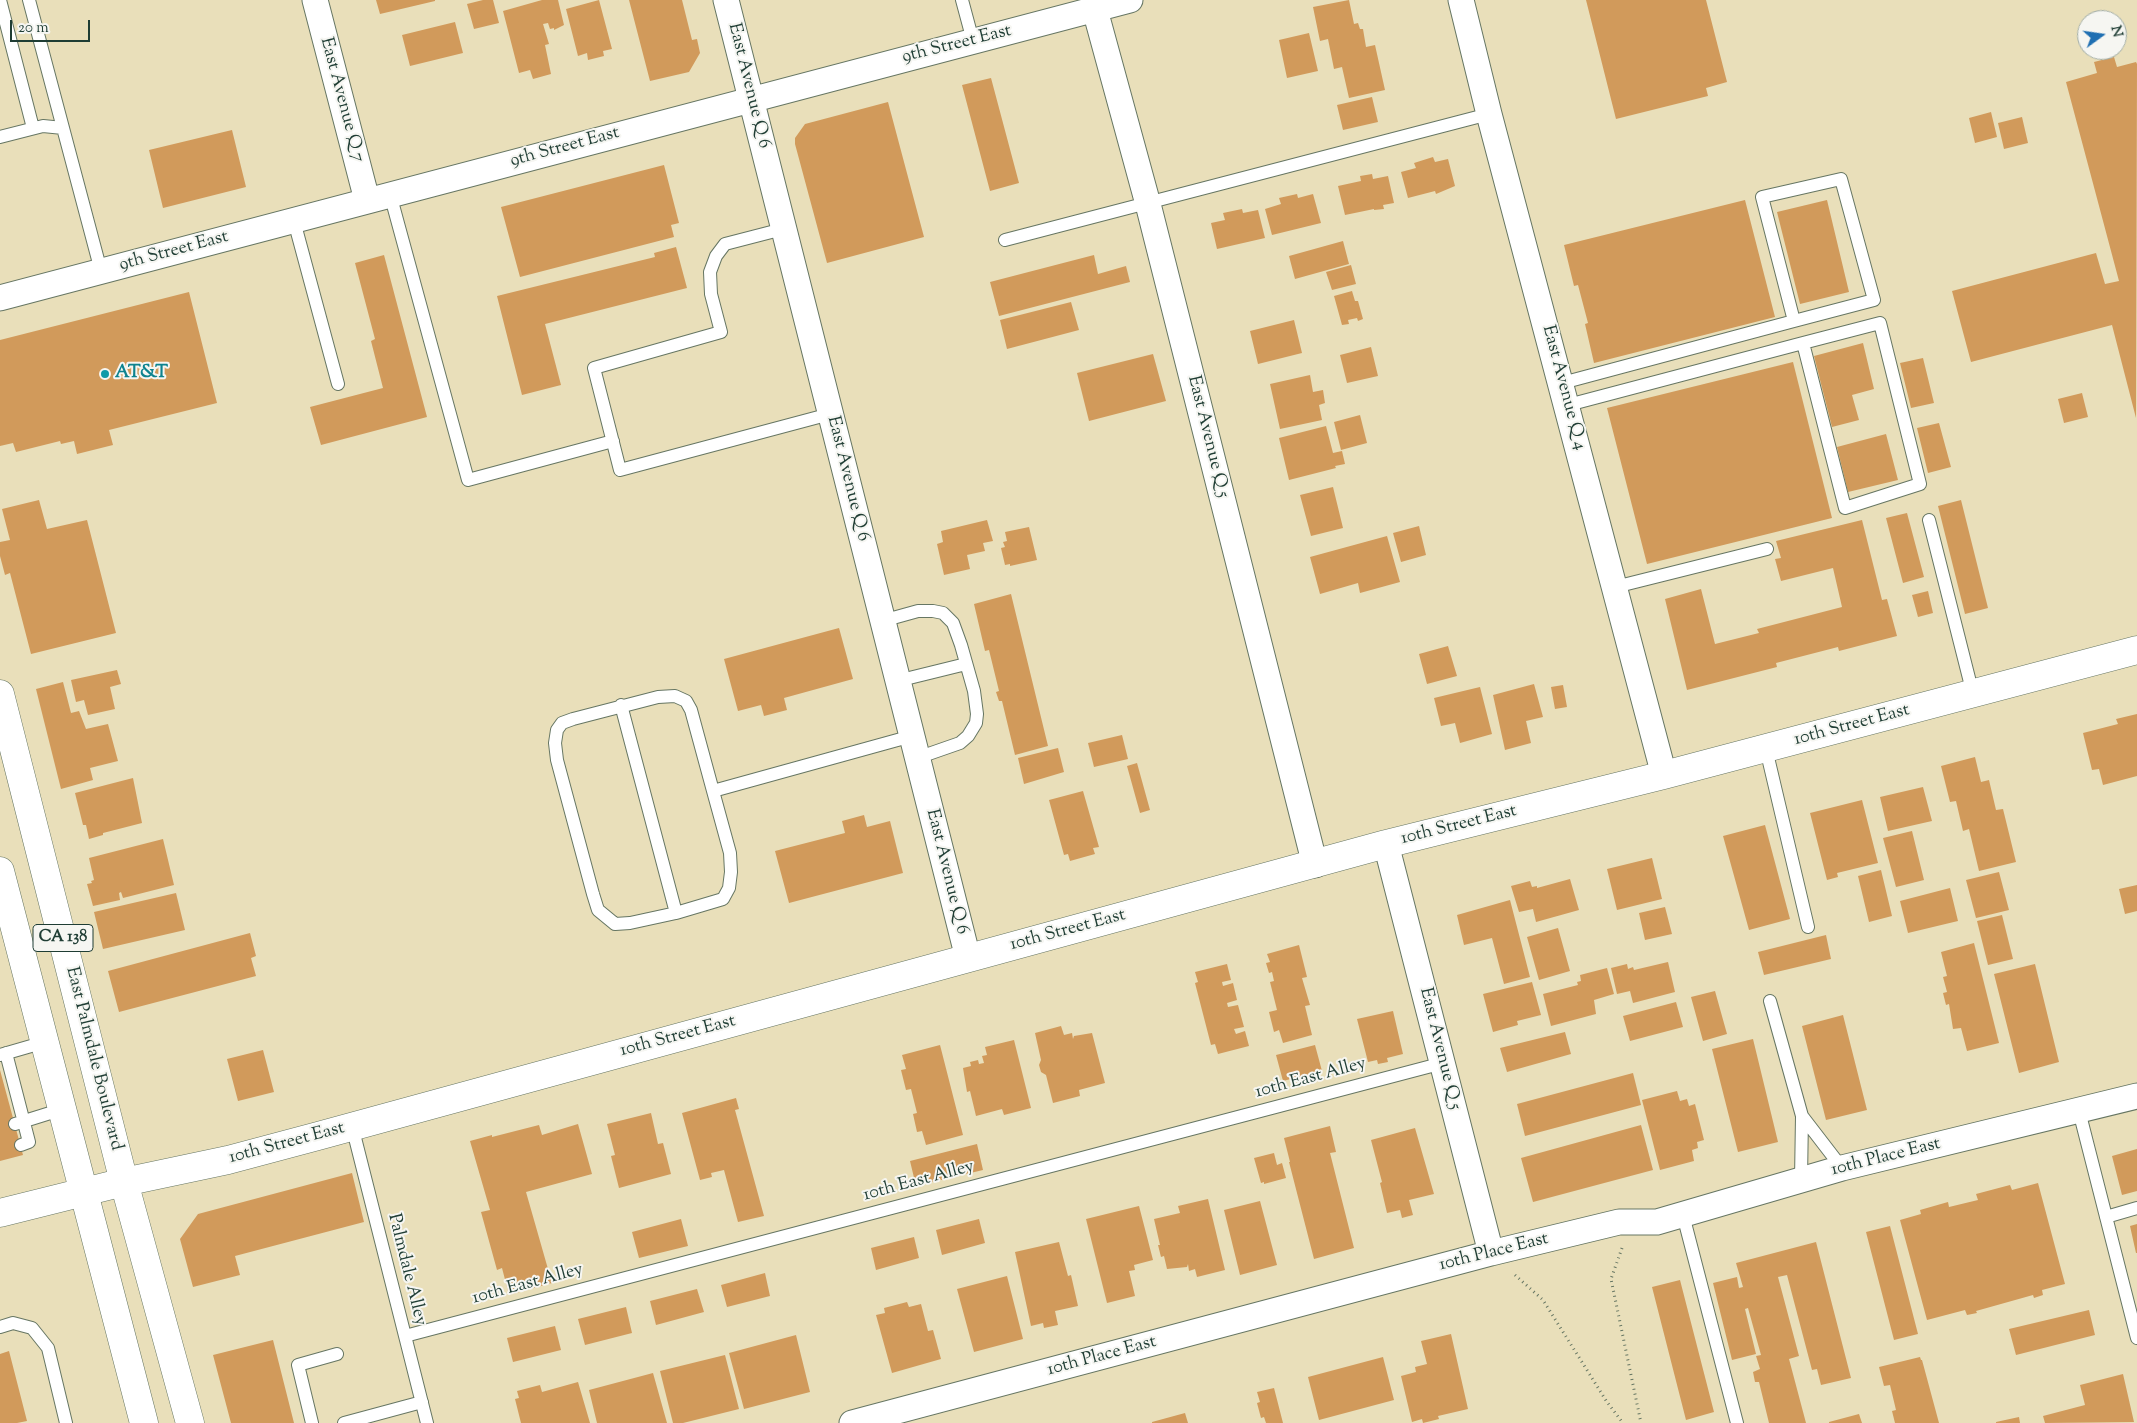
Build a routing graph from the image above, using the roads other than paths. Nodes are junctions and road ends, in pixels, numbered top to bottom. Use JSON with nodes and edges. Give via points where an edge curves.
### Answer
{"nodes":[{"id":1,"x":0,"y":0,"type":"edge"},
{"id":2,"x":29,"y":0,"type":"edge"},
{"id":3,"x":315,"y":0,"type":"edge"},
{"id":4,"x":726,"y":0,"type":"edge"},
{"id":5,"x":962,"y":0,"type":"edge"},
{"id":6,"x":1130,"y":0,"type":"edge"},
{"id":7,"x":1461,"y":0,"type":"edge"},
{"id":8,"x":1095,"y":10,"type":"junction"},
{"id":9,"x":972,"y":42,"type":"junction"},
{"id":10,"x":751,"y":99,"type":"junction"},
{"id":11,"x":1489,"y":114,"type":"junction"},
{"id":12,"x":33,"y":128,"type":"junction"},
{"id":13,"x":63,"y":128,"type":"junction"},
{"id":14,"x":0,"y":137,"type":"edge"},
{"id":15,"x":379,"y":197,"type":"junction"},
{"id":16,"x":1148,"y":204,"type":"junction"},
{"id":17,"x":294,"y":221,"type":"junction"},
{"id":18,"x":783,"y":229,"type":"junction"},
{"id":19,"x":1005,"y":240,"type":"dead end"},
{"id":20,"x":101,"y":271,"type":"junction"},
{"id":21,"x":0,"y":298,"type":"edge"},
{"id":22,"x":1794,"y":321,"type":"junction"},
{"id":23,"x":1803,"y":343,"type":"junction"},
{"id":24,"x":338,"y":384,"type":"dead end"},
{"id":25,"x":1565,"y":394,"type":"junction"},
{"id":26,"x":830,"y":414,"type":"junction"},
{"id":27,"x":612,"y":441,"type":"junction"},
{"id":28,"x":1929,"y":520,"type":"dead end"},
{"id":29,"x":1766,"y":549,"type":"dead end"},
{"id":30,"x":1615,"y":587,"type":"junction"},
{"id":31,"x":882,"y":621,"type":"junction"},
{"id":32,"x":2137,"y":650,"type":"edge"},
{"id":33,"x":966,"y":664,"type":"junction"},
{"id":34,"x":897,"y":681,"type":"junction"},
{"id":35,"x":0,"y":694,"type":"edge"},
{"id":36,"x":1973,"y":694,"type":"junction"},
{"id":37,"x":621,"y":705,"type":"junction"},
{"id":38,"x":914,"y":747,"type":"junction"},
{"id":39,"x":1766,"y":749,"type":"junction"},
{"id":40,"x":1664,"y":775,"type":"junction"},
{"id":41,"x":714,"y":791,"type":"junction"},
{"id":42,"x":1386,"y":844,"type":"junction"},
{"id":43,"x":1315,"y":865,"type":"junction"},
{"id":44,"x":0,"y":871,"type":"edge"},
{"id":45,"x":676,"y":914,"type":"junction"},
{"id":46,"x":1808,"y":927,"type":"dead end"},
{"id":47,"x":968,"y":958,"type":"junction"},
{"id":48,"x":1770,"y":1001,"type":"dead end"},
{"id":49,"x":45,"y":1042,"type":"junction"},
{"id":50,"x":3,"y":1054,"type":"edge"},
{"id":51,"x":1443,"y":1063,"type":"junction"},
{"id":52,"x":2137,"y":1096,"type":"edge"},
{"id":53,"x":64,"y":1109,"type":"junction"},
{"id":54,"x":2079,"y":1111,"type":"junction"},
{"id":55,"x":1802,"y":1116,"type":"junction"},
{"id":56,"x":19,"y":1122,"type":"junction"},
{"id":57,"x":352,"y":1126,"type":"junction"},
{"id":58,"x":21,"y":1145,"type":"dead end"},
{"id":59,"x":1842,"y":1168,"type":"junction"},
{"id":60,"x":1801,"y":1180,"type":"junction"},
{"id":61,"x":124,"y":1182,"type":"junction"},
{"id":62,"x":83,"y":1192,"type":"junction"},
{"id":63,"x":2137,"y":1208,"type":"edge"},
{"id":64,"x":0,"y":1213,"type":"edge"},
{"id":65,"x":1683,"y":1215,"type":"junction"},
{"id":66,"x":2106,"y":1217,"type":"junction"},
{"id":67,"x":1491,"y":1253,"type":"junction"},
{"id":68,"x":0,"y":1327,"type":"edge"},
{"id":69,"x":405,"y":1336,"type":"junction"},
{"id":70,"x":2137,"y":1338,"type":"edge"},
{"id":71,"x":337,"y":1354,"type":"dead end"},
{"id":72,"x":422,"y":1402,"type":"junction"},
{"id":73,"x":66,"y":1423,"type":"edge"},
{"id":74,"x":144,"y":1423,"type":"edge"},
{"id":75,"x":190,"y":1423,"type":"edge"},
{"id":76,"x":312,"y":1423,"type":"edge"},
{"id":77,"x":344,"y":1423,"type":"edge"},
{"id":78,"x":427,"y":1423,"type":"edge"},
{"id":79,"x":852,"y":1423,"type":"edge"},
{"id":80,"x":1737,"y":1423,"type":"edge"}],
"edges":[{"from":1,"to":12,"type":"lane"},
{"from":2,"to":13,"type":"lane"},
{"from":3,"to":15,"type":"street","name":"East Avenue Q 7"},
{"from":4,"to":10,"type":"street","name":"East Avenue Q 6"},
{"from":5,"to":9,"type":"lane"},
{"from":6,"to":8,"type":"street","name":"9th Street East"},
{"from":7,"to":11,"type":"street","name":"East Avenue Q 4"},
{"from":8,"to":9,"type":"street","name":"9th Street East"},
{"from":8,"to":16,"type":"street","name":"East Avenue Q 5"},
{"from":9,"to":10,"type":"street","name":"9th Street East"},
{"from":10,"to":15,"type":"street","name":"9th Street East"},
{"from":10,"to":18,"type":"street","name":"East Avenue Q 6"},
{"from":11,"to":16,"type":"lane"},
{"from":11,"to":25,"type":"street","name":"East Avenue Q 4"},
{"from":12,"to":13,"type":"lane"},
{"from":12,"to":14,"type":"lane"},
{"from":13,"to":20,"type":"lane"},
{"from":15,"to":17,"type":"street","name":"9th Street East"},
{"from":15,"to":27,"type":"lane","via":[[468,480]]},
{"from":16,"to":19,"type":"lane"},
{"from":16,"to":43,"type":"street","name":"East Avenue Q 5"},
{"from":17,"to":20,"type":"street","name":"9th Street East"},
{"from":17,"to":24,"type":"lane"},
{"from":18,"to":26,"type":"street","name":"East Avenue Q 6"},
{"from":18,"to":27,"type":"lane","via":[[725,244],[716,256],[710,272],[711,294],[722,332],[594,368]]},
{"from":20,"to":21,"type":"street","name":"9th Street East"},
{"from":22,"to":22,"type":"lane","via":[[1874,300],[1841,178],[1762,197]]},
{"from":22,"to":25,"type":"lane"},
{"from":23,"to":23,"type":"lane","via":[[1844,508],[1920,484],[1880,323]]},
{"from":23,"to":25,"type":"lane"},
{"from":25,"to":30,"type":"street","name":"East Avenue Q 4"},
{"from":26,"to":27,"type":"lane","via":[[620,470]]},
{"from":26,"to":31,"type":"street","name":"East Avenue Q 6"},
{"from":28,"to":36,"type":"lane"},
{"from":29,"to":30,"type":"lane"},
{"from":30,"to":40,"type":"street","name":"East Avenue Q 4"},
{"from":31,"to":33,"type":"lane","via":[[918,611],[943,613],[953,623]]},
{"from":31,"to":34,"type":"street","name":"East Avenue Q 6"},
{"from":32,"to":36,"type":"main road","name":"10th Street East"},
{"from":33,"to":34,"type":"lane"},
{"from":33,"to":38,"type":"lane","via":[[978,714],[968,736],[960,743]]},
{"from":34,"to":38,"type":"street","name":"East Avenue Q 6"},
{"from":35,"to":61,"type":"main road","name":"East Palmdale Boulevard","number":"CA 138"},
{"from":36,"to":39,"type":"main road","name":"10th Street East"},
{"from":37,"to":41,"type":"lane","via":[[658,697],[675,696],[686,701]]},
{"from":37,"to":45,"type":"lane"},
{"from":37,"to":45,"type":"lane","via":[[562,723],[555,743],[557,760],[598,910],[616,924]]},
{"from":38,"to":41,"type":"lane"},
{"from":38,"to":47,"type":"street","name":"East Avenue Q 6"},
{"from":39,"to":40,"type":"main road","name":"10th Street East"},
{"from":39,"to":46,"type":"lane"},
{"from":40,"to":42,"type":"main road","name":"10th Street East"},
{"from":41,"to":45,"type":"lane","via":[[730,853],[728,888],[723,898],[716,902]]},
{"from":42,"to":43,"type":"main road","name":"10th Street East"},
{"from":42,"to":51,"type":"street","name":"East Avenue Q 5"},
{"from":43,"to":47,"type":"main road","name":"10th Street East"},
{"from":44,"to":49,"type":"main road","number":"CA 138"},
{"from":47,"to":57,"type":"main road","name":"10th Street East"},
{"from":48,"to":55,"type":"lane"},
{"from":49,"to":50,"type":"lane"},
{"from":49,"to":53,"type":"main road","number":"CA 138"},
{"from":50,"to":56,"type":"lane"},
{"from":51,"to":67,"type":"street","name":"East Avenue Q 5"},
{"from":51,"to":69,"type":"lane","name":"10th East Alley"},
{"from":52,"to":54,"type":"street","name":"10th Place East"},
{"from":53,"to":56,"type":"lane"},
{"from":53,"to":62,"type":"main road","number":"CA 138"},
{"from":54,"to":59,"type":"street","name":"10th Place East"},
{"from":54,"to":66,"type":"lane"},
{"from":55,"to":59,"type":"lane"},
{"from":55,"to":60,"type":"lane"},
{"from":56,"to":58,"type":"lane","via":[[29,1142]]},
{"from":57,"to":61,"type":"main road","name":"10th Street East","via":[[228,1160]]},
{"from":57,"to":69,"type":"lane","name":"Palmdale Alley"},
{"from":59,"to":60,"type":"street","name":"10th Place East"},
{"from":60,"to":65,"type":"street","name":"10th Place East"},
{"from":61,"to":62,"type":"main road","name":"10th Street East"},
{"from":61,"to":75,"type":"main road","name":"East Palmdale Boulevard","number":"CA 138"},
{"from":62,"to":64,"type":"main road","name":"10th Street East"},
{"from":62,"to":74,"type":"main road","number":"CA 138"},
{"from":63,"to":66,"type":"lane"},
{"from":65,"to":67,"type":"street","name":"10th Place East","via":[[1657,1222],[1619,1222]]},
{"from":65,"to":80,"type":"lane"},
{"from":66,"to":70,"type":"lane"},
{"from":67,"to":79,"type":"street","name":"10th Place East"},
{"from":68,"to":73,"type":"lane","via":[[14,1324],[32,1328],[48,1348]]},
{"from":69,"to":72,"type":"lane","name":"Palmdale Alley"},
{"from":71,"to":76,"type":"lane","via":[[298,1365]]},
{"from":72,"to":77,"type":"lane"},
{"from":72,"to":78,"type":"lane","name":"Palmdale Alley"}]}
